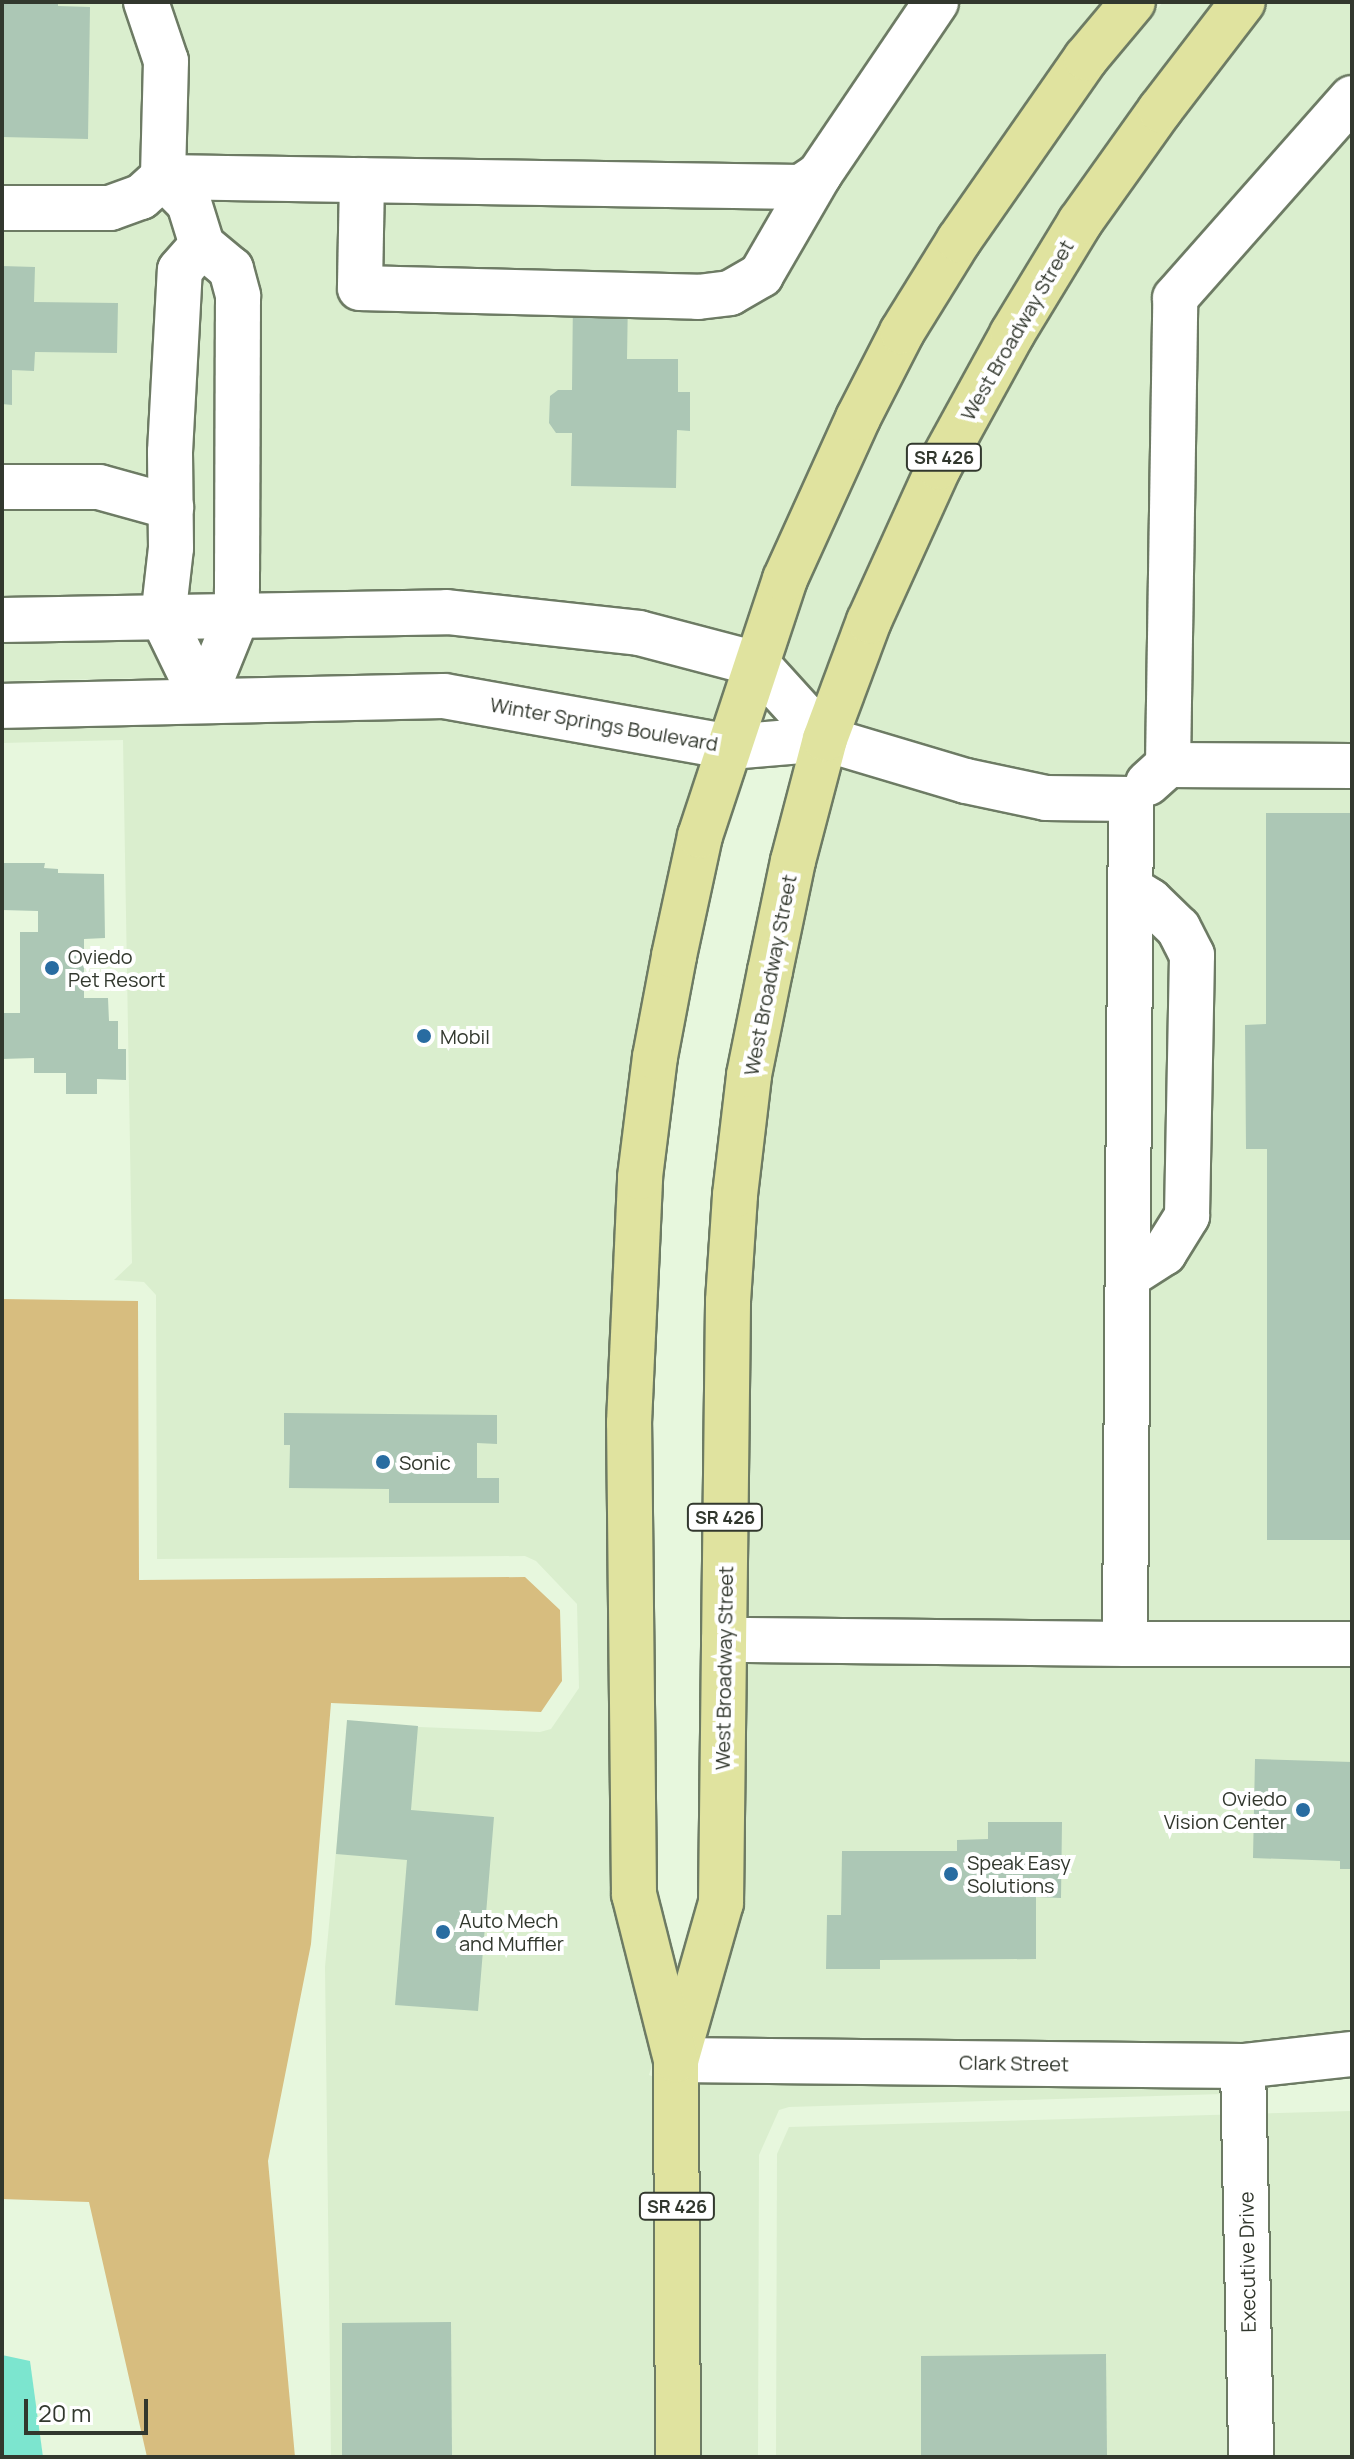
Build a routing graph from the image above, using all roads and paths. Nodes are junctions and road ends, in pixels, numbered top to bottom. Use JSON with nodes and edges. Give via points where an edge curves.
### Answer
{"nodes":[{"id":1,"x":146,"y":2,"type":"edge"},
{"id":2,"x":936,"y":2,"type":"edge"},
{"id":3,"x":1133,"y":2,"type":"edge"},
{"id":4,"x":1243,"y":2,"type":"edge"},
{"id":5,"x":1352,"y":98,"type":"edge"},
{"id":6,"x":819,"y":175,"type":"junction"},
{"id":7,"x":163,"y":177,"type":"junction"},
{"id":8,"x":362,"y":180,"type":"junction"},
{"id":9,"x":2,"y":208,"type":"edge"},
{"id":10,"x":202,"y":245,"type":"junction"},
{"id":11,"x":2,"y":487,"type":"edge"},
{"id":12,"x":171,"y":507,"type":"junction"},
{"id":13,"x":237,"y":616,"type":"junction"},
{"id":14,"x":163,"y":618,"type":"junction"},
{"id":15,"x":2,"y":620,"type":"edge"},
{"id":16,"x":757,"y":664,"type":"junction"},
{"id":17,"x":203,"y":700,"type":"junction"},
{"id":18,"x":2,"y":706,"type":"edge"},
{"id":19,"x":825,"y":739,"type":"junction"},
{"id":20,"x":730,"y":747,"type":"junction"},
{"id":21,"x":1168,"y":765,"type":"junction"},
{"id":22,"x":1352,"y":766,"type":"edge"},
{"id":23,"x":1131,"y":799,"type":"junction"},
{"id":24,"x":1131,"y":889,"type":"junction"},
{"id":25,"x":1128,"y":1276,"type":"junction"},
{"id":26,"x":724,"y":1640,"type":"junction"},
{"id":27,"x":1125,"y":1644,"type":"junction"},
{"id":28,"x":1352,"y":1644,"type":"edge"},
{"id":29,"x":1352,"y":2054,"type":"edge"},
{"id":30,"x":676,"y":2060,"type":"junction"},
{"id":31,"x":1243,"y":2066,"type":"junction"},
{"id":32,"x":678,"y":2457,"type":"edge"},
{"id":33,"x":1251,"y":2457,"type":"edge"}],
"edges":[{"from":1,"to":7,"type":"street","via":[[166,61]]},
{"from":2,"to":6,"type":"street"},
{"from":3,"to":16,"type":"main road","name":"West Broadway Street","number":"SR 426","via":[[1020,148],[902,332],[785,579]]},
{"from":4,"to":19,"type":"main road","name":"West Broadway Street","number":"SR 426","via":[[1080,222],[1012,334],[939,467],[869,621]]},
{"from":5,"to":21,"type":"street","via":[[1175,298]]},
{"from":6,"to":8,"type":"street","via":[[801,187],[780,188]]},
{"from":6,"to":8,"type":"street","via":[[761,275],[730,293],[698,297],[360,288]]},
{"from":7,"to":8,"type":"street"},
{"from":7,"to":9,"type":"street","via":[[141,197],[110,208]]},
{"from":7,"to":10,"type":"street","via":[[189,203]]},
{"from":10,"to":12,"type":"street","via":[[180,270]]},
{"from":10,"to":13,"type":"street","via":[[231,269],[238,296]]},
{"from":11,"to":12,"type":"street","via":[[99,487]]},
{"from":12,"to":14,"type":"street"},
{"from":13,"to":14,"type":"street"},
{"from":13,"to":16,"type":"street","via":[[447,612],[639,633]]},
{"from":13,"to":17,"type":"street"},
{"from":14,"to":15,"type":"street"},
{"from":14,"to":17,"type":"street"},
{"from":16,"to":19,"type":"street"},
{"from":16,"to":20,"type":"main road","name":"West Broadway Street","number":"SR 426"},
{"from":17,"to":18,"type":"street","name":"Winter Springs Boulevard"},
{"from":17,"to":20,"type":"street","name":"Winter Springs Boulevard","via":[[444,696]]},
{"from":19,"to":20,"type":"street","name":"Winter Springs Boulevard"},
{"from":19,"to":23,"type":"street","via":[[966,781],[1046,798]]},
{"from":19,"to":26,"type":"main road","name":"West Broadway Street","number":"SR 426","via":[[793,861],[749,1075],[737,1180],[728,1301]]},
{"from":20,"to":30,"type":"main road","name":"West Broadway Street","number":"SR 426","via":[[700,836],[655,1057],[640,1177],[632,1309],[634,1894]]},
{"from":21,"to":22,"type":"street"},
{"from":21,"to":23,"type":"street"},
{"from":23,"to":24,"type":"street"},
{"from":24,"to":25,"type":"street"},
{"from":24,"to":25,"type":"street","via":[[1178,928],[1192,955],[1187,1216],[1164,1253]]},
{"from":25,"to":27,"type":"street"},
{"from":26,"to":27,"type":"street"},
{"from":26,"to":30,"type":"main road","name":"West Broadway Street","number":"SR 426","via":[[721,1903]]},
{"from":27,"to":28,"type":"street"},
{"from":29,"to":31,"type":"street","name":"Clark Street"},
{"from":30,"to":31,"type":"street","name":"Clark Street"},
{"from":30,"to":32,"type":"main road","name":"West Broadway Street","number":"SR 426"},
{"from":31,"to":33,"type":"street","name":"Executive Drive"}]}
